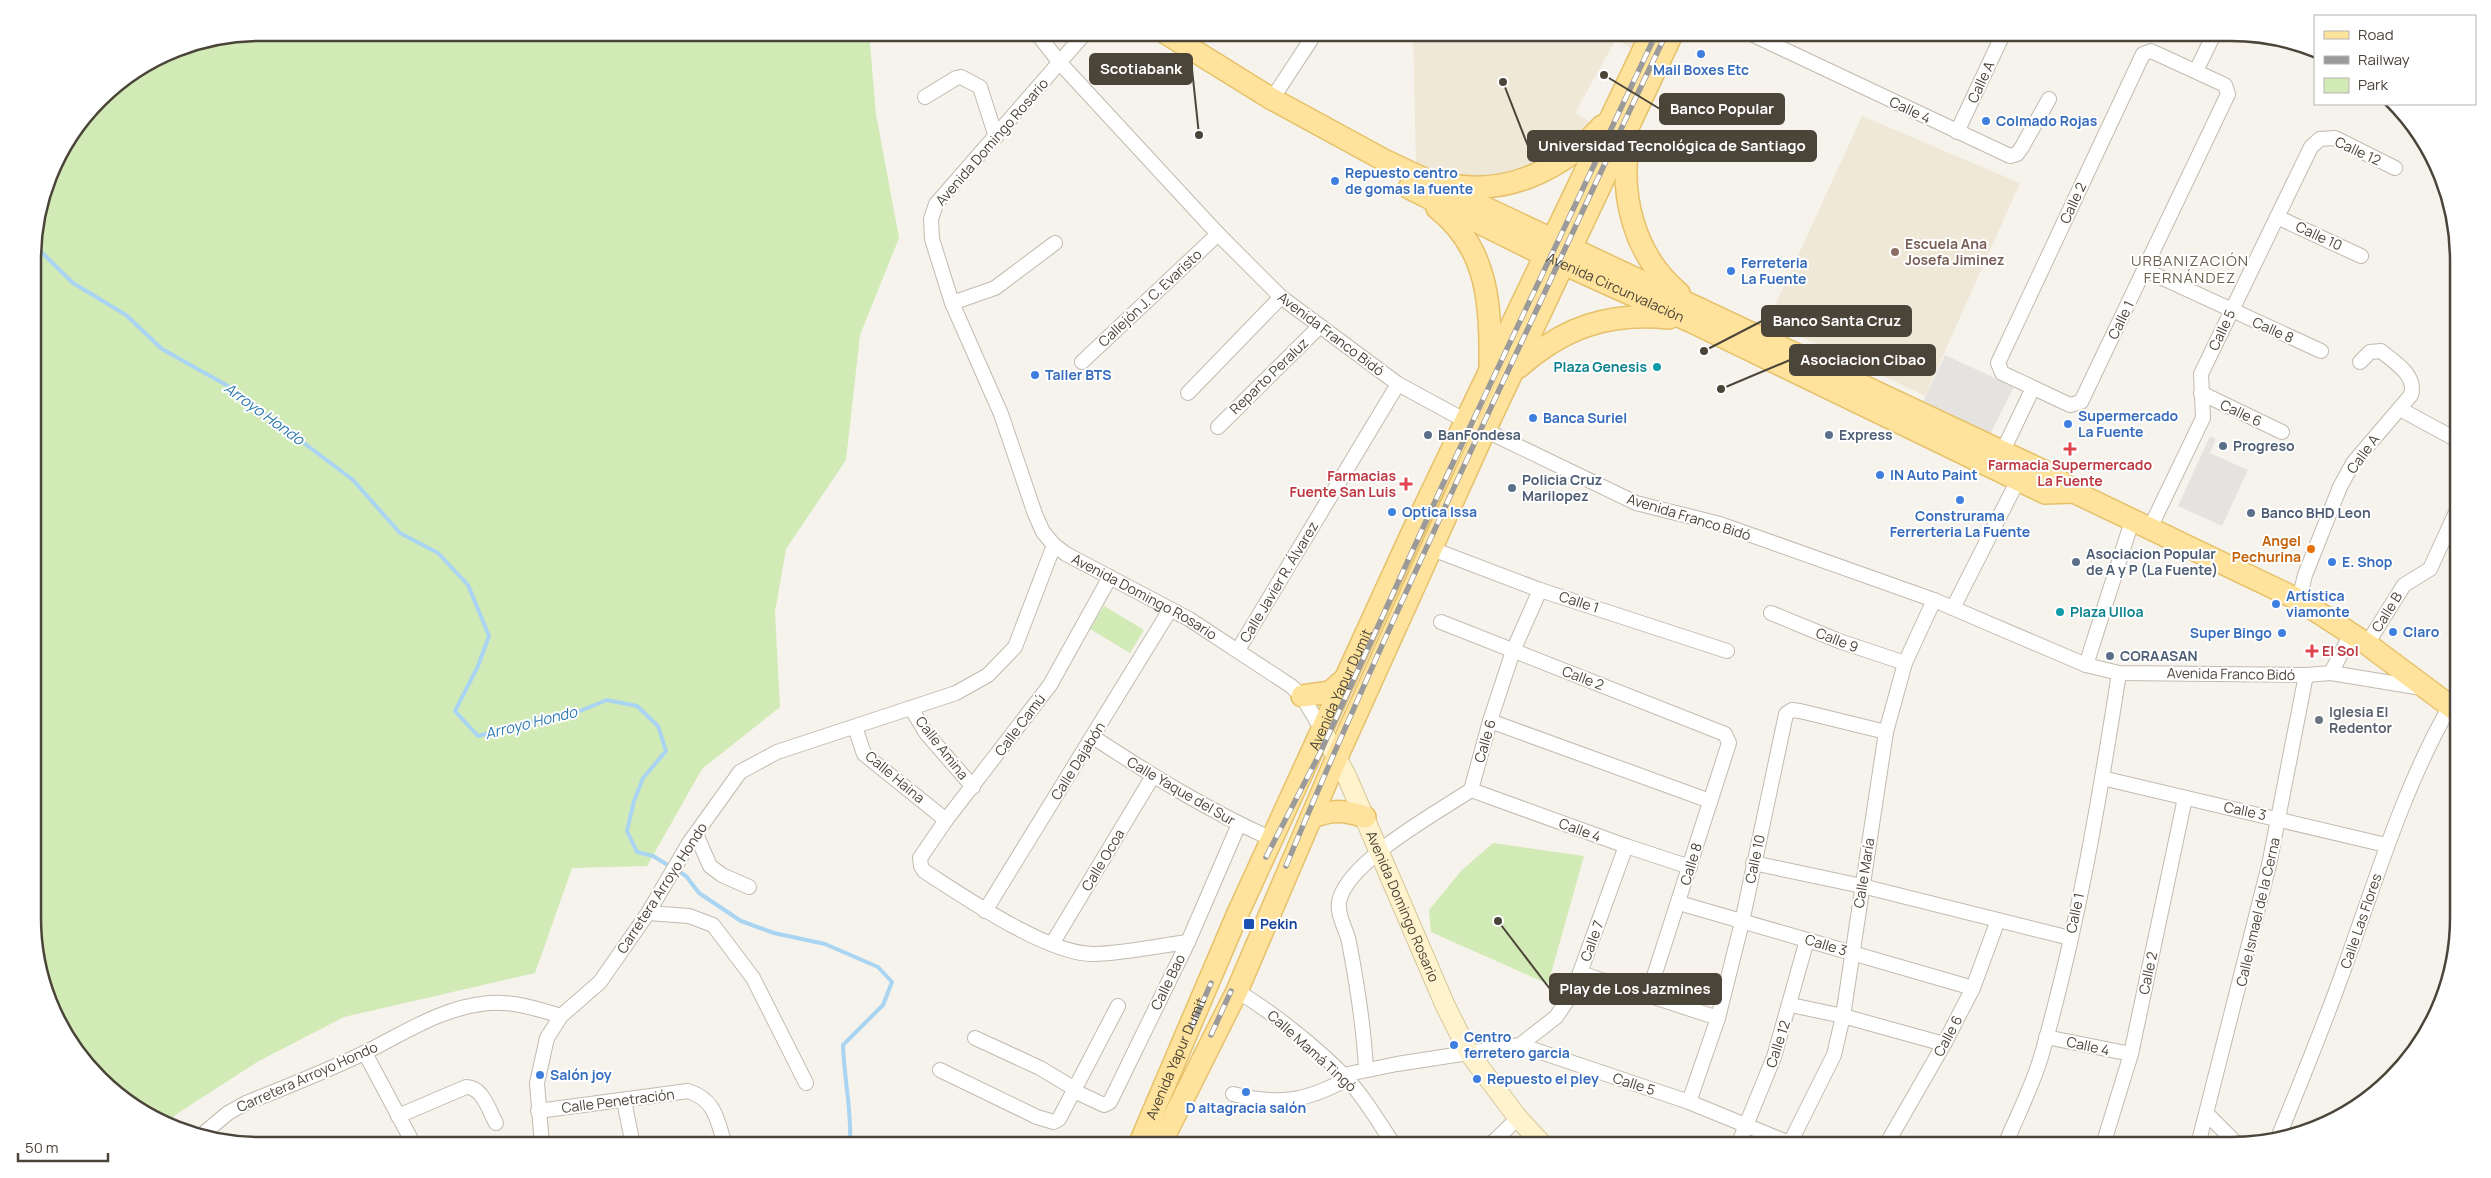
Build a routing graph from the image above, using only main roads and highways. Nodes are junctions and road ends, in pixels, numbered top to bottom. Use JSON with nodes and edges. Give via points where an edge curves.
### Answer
{"nodes":[{"id":1,"x":1175,"y":41,"type":"edge"},
{"id":2,"x":1177,"y":41,"type":"edge"},
{"id":3,"x":1649,"y":41,"type":"edge"},
{"id":4,"x":1668,"y":41,"type":"edge"},
{"id":5,"x":1624,"y":114,"type":"junction"},
{"id":6,"x":1416,"y":184,"type":"junction"},
{"id":7,"x":1558,"y":251,"type":"junction"},
{"id":8,"x":1695,"y":315,"type":"junction"},
{"id":9,"x":1490,"y":370,"type":"junction"},
{"id":10,"x":1513,"y":372,"type":"junction"},
{"id":11,"x":1475,"y":426,"type":"junction"},
{"id":12,"x":1999,"y":461,"type":"junction"},
{"id":13,"x":2074,"y":492,"type":"junction"},
{"id":14,"x":1346,"y":677,"type":"junction"},
{"id":15,"x":1302,"y":696,"type":"road end"},
{"id":16,"x":2450,"y":706,"type":"edge"},
{"id":17,"x":1322,"y":730,"type":"junction"},
{"id":18,"x":1337,"y":757,"type":"junction"},
{"id":19,"x":1365,"y":817,"type":"junction"},
{"id":20,"x":1311,"y":818,"type":"junction"},
{"id":21,"x":1142,"y":1137,"type":"edge"},
{"id":22,"x":1164,"y":1137,"type":"edge"},
{"id":23,"x":1536,"y":1137,"type":"edge"}],
"edges":[{"from":1,"to":6,"type":"main road","name":"Avenida Circunvalación","via":[[1234,89],[1272,114]]},
{"from":2,"to":6,"type":"main road","name":"Avenida Circunvalación"},
{"from":3,"to":5,"type":"main road"},
{"from":4,"to":5,"type":"main road"},
{"from":5,"to":6,"type":"main road","via":[[1552,168],[1524,180],[1492,186]]},
{"from":5,"to":7,"type":"main road"},
{"from":5,"to":8,"type":"main road","via":[[1625,178],[1629,211],[1638,237],[1654,266]]},
{"from":6,"to":7,"type":"main road","name":"Avenida Circunvalación"},
{"from":6,"to":9,"type":"main road","via":[[1465,238],[1478,263],[1490,309]]},
{"from":7,"to":8,"type":"main road","name":"Avenida Circunvalación"},
{"from":7,"to":9,"type":"main road","name":"Avenida Yapur Dumit"},
{"from":7,"to":10,"type":"main road","name":"Avenida Yapur Dumit"},
{"from":8,"to":10,"type":"main road","via":[[1616,317],[1585,325],[1544,346]]},
{"from":8,"to":12,"type":"main road","name":"Avenida Circunvalación"},
{"from":9,"to":11,"type":"main road","name":"Avenida Yapur Dumit"},
{"from":10,"to":11,"type":"main road","name":"Avenida Yapur Dumit"},
{"from":11,"to":14,"type":"main road","name":"Avenida Yapur Dumit"},
{"from":11,"to":18,"type":"main road","name":"Avenida Yapur Dumit","via":[[1432,549]]},
{"from":12,"to":13,"type":"main road","name":"Avenida Circunvalación","via":[[2052,475]]},
{"from":12,"to":13,"type":"main road","name":"Avenida Circunvalación","via":[[2018,480],[2045,493]]},
{"from":13,"to":16,"type":"main road","name":"Avenida Circunvalación","via":[[2299,600],[2359,639]]},
{"from":14,"to":15,"type":"main road","via":[[1330,692]]},
{"from":14,"to":17,"type":"main road","name":"Avenida Yapur Dumit"},
{"from":17,"to":18,"type":"main road","name":"Avenida Domingo Rosario"},
{"from":17,"to":21,"type":"main road","name":"Avenida Yapur Dumit","via":[[1210,976]]},
{"from":18,"to":19,"type":"main road","name":"Avenida Domingo Rosario"},
{"from":18,"to":20,"type":"main road","name":"Avenida Yapur Dumit"},
{"from":19,"to":20,"type":"main road","via":[[1350,811],[1334,810]]},
{"from":19,"to":23,"type":"main road","name":"Avenida Domingo Rosario","via":[[1445,1005],[1469,1053]]},
{"from":20,"to":22,"type":"main road","name":"Avenida Yapur Dumit","via":[[1237,991]]}]}
